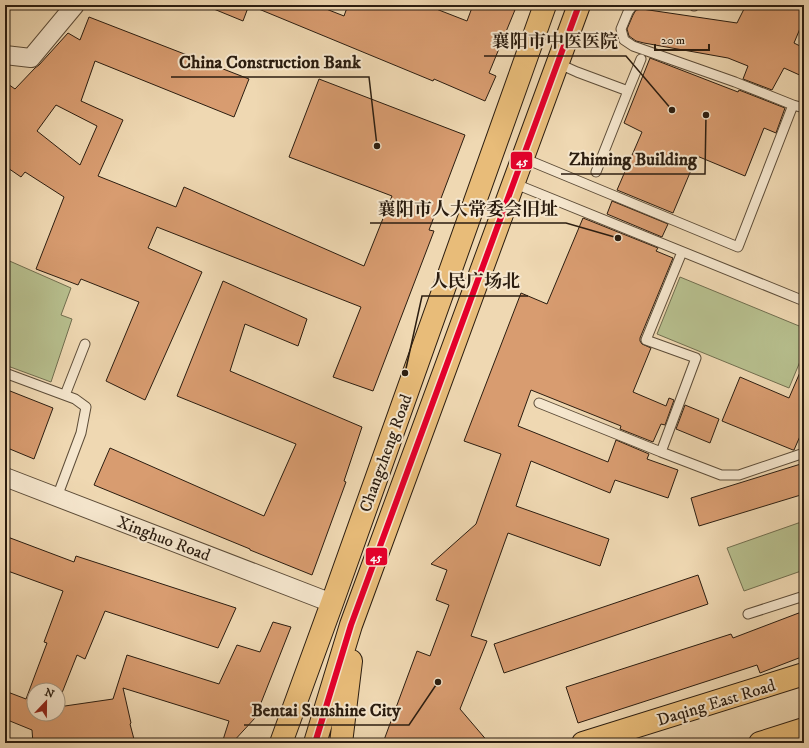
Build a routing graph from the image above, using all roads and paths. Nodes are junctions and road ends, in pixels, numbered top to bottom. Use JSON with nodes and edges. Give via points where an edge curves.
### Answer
{"nodes":[{"id":1,"x":75,"y":5,"type":"edge"},
{"id":2,"x":545,"y":5,"type":"edge"},
{"id":3,"x":579,"y":5,"type":"edge"},
{"id":4,"x":633,"y":5,"type":"edge"},
{"id":5,"x":5,"y":55,"type":"edge"},
{"id":6,"x":641,"y":60,"type":"dead end"},
{"id":7,"x":558,"y":63,"type":"junction"},
{"id":8,"x":628,"y":91,"type":"junction"},
{"id":9,"x":793,"y":105,"type":"junction"},
{"id":10,"x":804,"y":108,"type":"edge"},
{"id":11,"x":523,"y":158,"type":"junction"},
{"id":12,"x":596,"y":172,"type":"dead end"},
{"id":13,"x":513,"y":183,"type":"junction"},
{"id":14,"x":682,"y":252,"type":"junction"},
{"id":15,"x":804,"y":301,"type":"edge"},
{"id":16,"x":85,"y":344,"type":"dead end"},
{"id":17,"x":5,"y":373,"type":"edge"},
{"id":18,"x":65,"y":395,"type":"junction"},
{"id":19,"x":539,"y":403,"type":"dead end"},
{"id":20,"x":661,"y":452,"type":"junction"},
{"id":21,"x":804,"y":453,"type":"edge"},
{"id":22,"x":5,"y":477,"type":"edge"},
{"id":23,"x":57,"y":497,"type":"junction"},
{"id":24,"x":362,"y":518,"type":"junction"},
{"id":25,"x":804,"y":596,"type":"edge"},
{"id":26,"x":324,"y":600,"type":"junction"},
{"id":27,"x":748,"y":614,"type":"dead end"},
{"id":28,"x":351,"y":624,"type":"junction"},
{"id":29,"x":804,"y":674,"type":"edge"},
{"id":30,"x":804,"y":728,"type":"edge"},
{"id":31,"x":264,"y":743,"type":"edge"},
{"id":32,"x":281,"y":743,"type":"edge"},
{"id":33,"x":315,"y":743,"type":"edge"},
{"id":34,"x":341,"y":743,"type":"edge"},
{"id":35,"x":583,"y":743,"type":"edge"},
{"id":36,"x":760,"y":743,"type":"edge"}],
"edges":[{"from":1,"to":5,"type":"street","via":[[31,58]]},
{"from":2,"to":24,"type":"main road","name":"Changzheng Road"},
{"from":3,"to":7,"type":"main road","name":"Changzheng Road"},
{"from":4,"to":9,"type":"lane","via":[[621,29],[624,40],[633,46]]},
{"from":6,"to":8,"type":"lane"},
{"from":7,"to":8,"type":"lane"},
{"from":7,"to":11,"type":"main road","name":"Changzheng Road"},
{"from":8,"to":12,"type":"lane"},
{"from":9,"to":10,"type":"lane"},
{"from":9,"to":11,"type":"lane","via":[[738,247]]},
{"from":11,"to":13,"type":"main road","name":"Changzheng Road"},
{"from":13,"to":14,"type":"lane"},
{"from":13,"to":28,"type":"main road","name":"Changzheng Road"},
{"from":14,"to":15,"type":"lane"},
{"from":14,"to":20,"type":"lane","via":[[646,340],[696,358]]},
{"from":16,"to":18,"type":"lane"},
{"from":17,"to":18,"type":"lane"},
{"from":18,"to":23,"type":"lane","via":[[86,407],[81,432]]},
{"from":19,"to":20,"type":"lane"},
{"from":20,"to":21,"type":"lane","via":[[721,476],[738,475]]},
{"from":22,"to":23,"type":"street","name":"Xinghuo Road"},
{"from":23,"to":26,"type":"street","name":"Xinghuo Road"},
{"from":24,"to":26,"type":"main road","via":[[344,545]]},
{"from":24,"to":32,"type":"main road","name":"Changzheng Road"},
{"from":25,"to":27,"type":"lane"},
{"from":26,"to":31,"type":"main road","via":[[299,666]]},
{"from":28,"to":33,"type":"main road","name":"Changzheng Road"},
{"from":28,"to":34,"type":"main road","via":[[352,651]]},
{"from":29,"to":35,"type":"main road","name":"Daqing East Road"},
{"from":30,"to":36,"type":"main road"}]}
